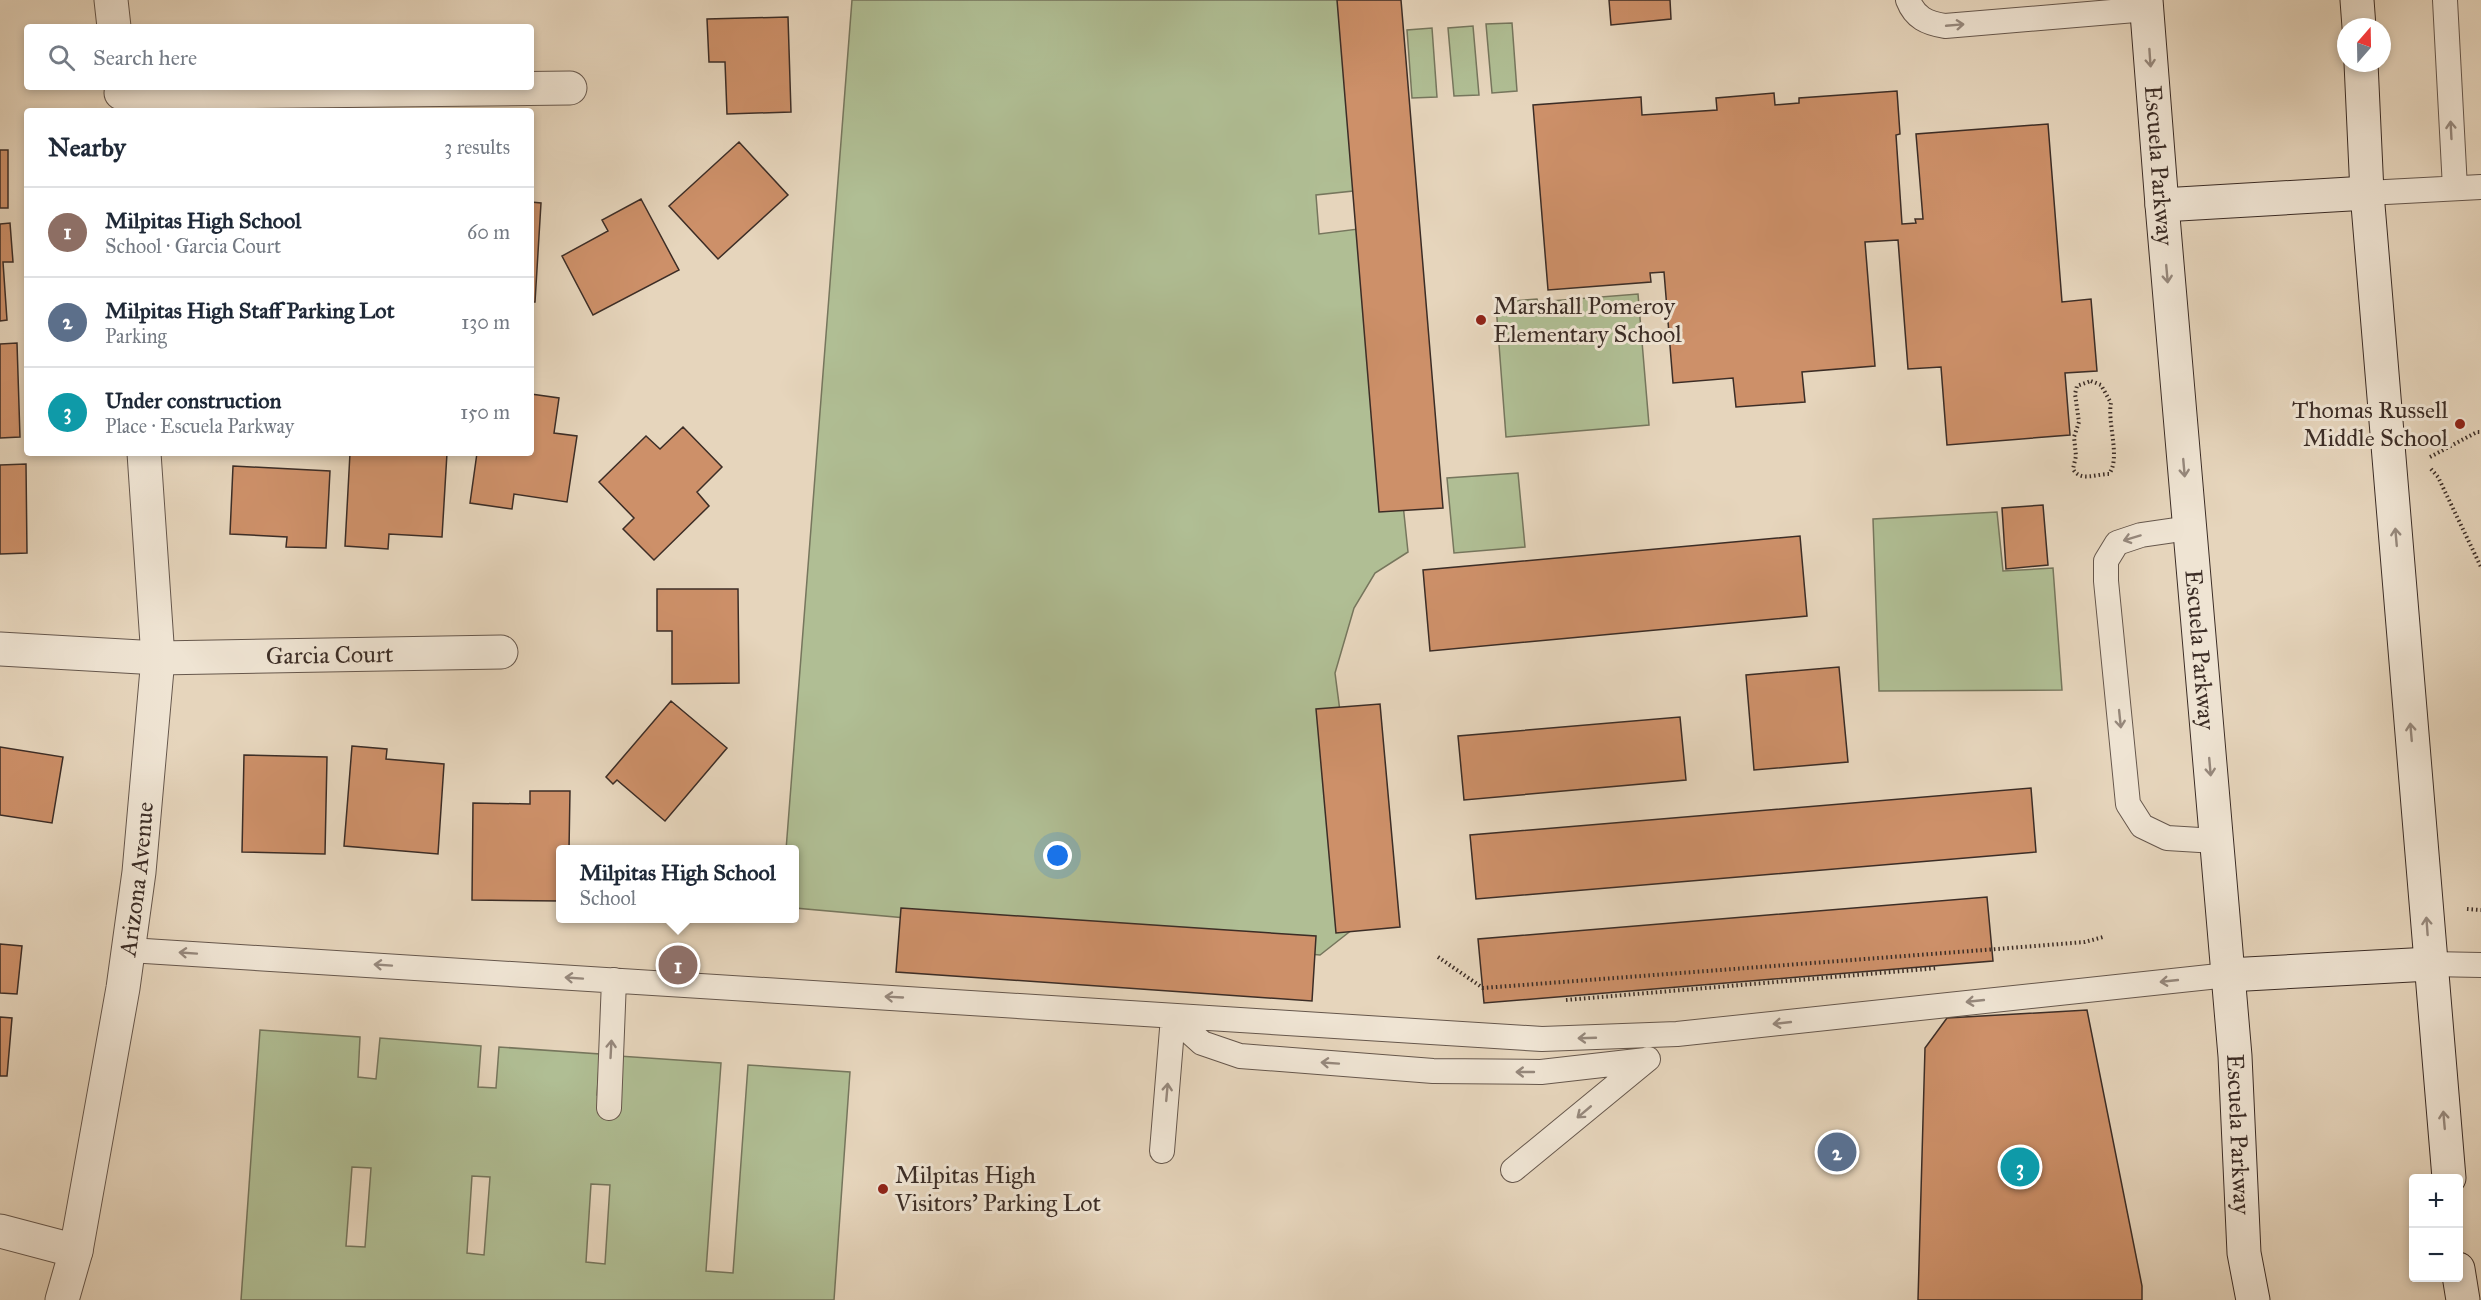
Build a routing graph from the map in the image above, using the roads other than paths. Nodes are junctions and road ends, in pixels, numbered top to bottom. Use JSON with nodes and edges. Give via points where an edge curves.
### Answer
{"nodes":[{"id":1,"x":111,"y":0,"type":"edge"},
{"id":2,"x":1908,"y":0,"type":"edge"},
{"id":3,"x":2357,"y":0,"type":"edge"},
{"id":4,"x":2445,"y":0,"type":"edge"},
{"id":5,"x":2146,"y":4,"type":"edge"},
{"id":6,"x":2358,"y":18,"type":"edge"},
{"id":7,"x":114,"y":24,"type":"edge"},
{"id":8,"x":2361,"y":72,"type":"edge"},
{"id":9,"x":570,"y":88,"type":"dead end"},
{"id":10,"x":534,"y":89,"type":"edge"},
{"id":11,"x":470,"y":90,"type":"edge"},
{"id":12,"x":121,"y":97,"type":"edge"},
{"id":13,"x":2481,"y":187,"type":"edge"},
{"id":14,"x":2455,"y":188,"type":"junction"},
{"id":15,"x":2367,"y":193,"type":"junction"},
{"id":16,"x":2162,"y":205,"type":"junction"},
{"id":17,"x":144,"y":456,"type":"edge"},
{"id":18,"x":2189,"y":528,"type":"junction"},
{"id":19,"x":0,"y":649,"type":"edge"},
{"id":20,"x":501,"y":652,"type":"dead end"},
{"id":21,"x":158,"y":658,"type":"junction"},
{"id":22,"x":2216,"y":841,"type":"junction"},
{"id":23,"x":129,"y":950,"type":"junction"},
{"id":24,"x":2430,"y":964,"type":"junction"},
{"id":25,"x":2481,"y":965,"type":"edge"},
{"id":26,"x":2228,"y":975,"type":"junction"},
{"id":27,"x":614,"y":980,"type":"junction"},
{"id":28,"x":1173,"y":1017,"type":"junction"},
{"id":29,"x":1677,"y":1034,"type":"junction"},
{"id":30,"x":1646,"y":1060,"type":"junction"},
{"id":31,"x":609,"y":1108,"type":"dead end"},
{"id":32,"x":1162,"y":1151,"type":"dead end"},
{"id":33,"x":1513,"y":1170,"type":"dead end"},
{"id":34,"x":2450,"y":1174,"type":"edge"},
{"id":35,"x":0,"y":1231,"type":"edge"},
{"id":36,"x":76,"y":1251,"type":"junction"},
{"id":37,"x":2460,"y":1282,"type":"edge"},
{"id":38,"x":62,"y":1300,"type":"edge"},
{"id":39,"x":2253,"y":1300,"type":"edge"},
{"id":40,"x":2463,"y":1300,"type":"edge"}],
"edges":[{"from":1,"to":7,"type":"street"},
{"from":2,"to":5,"type":"lane","one_way":true,"via":[[1913,12],[1929,23],[1945,26]]},
{"from":3,"to":6,"type":"street"},
{"from":14,"to":4,"type":"lane","one_way":true},
{"from":5,"to":16,"type":"street","name":"Escuela Parkway","one_way":true},
{"from":8,"to":15,"type":"street"},
{"from":9,"to":10,"type":"street"},
{"from":11,"to":12,"type":"street"},
{"from":13,"to":14,"type":"lane"},
{"from":14,"to":15,"type":"lane"},
{"from":15,"to":16,"type":"street"},
{"from":24,"to":15,"type":"street","one_way":true},
{"from":16,"to":18,"type":"street","name":"Escuela Parkway","one_way":true},
{"from":17,"to":21,"type":"street","name":"Arizona Avenue"},
{"from":18,"to":22,"type":"street","name":"Escuela Parkway","one_way":true},
{"from":18,"to":22,"type":"lane","one_way":true,"via":[[2116,543],[2106,561],[2106,581],[2128,804],[2142,826],[2167,838]]},
{"from":19,"to":21,"type":"street","name":"Garcia Court"},
{"from":20,"to":21,"type":"street","name":"Garcia Court"},
{"from":21,"to":23,"type":"street","name":"Arizona Avenue"},
{"from":22,"to":26,"type":"street","name":"Escuela Parkway"},
{"from":27,"to":23,"type":"lane","one_way":true},
{"from":23,"to":36,"type":"street","name":"Arizona Avenue"},
{"from":24,"to":25,"type":"lane"},
{"from":24,"to":26,"type":"street"},
{"from":34,"to":24,"type":"street","one_way":true},
{"from":26,"to":29,"type":"lane","one_way":true},
{"from":26,"to":39,"type":"street","name":"Escuela Parkway","via":[[2244,1253]]},
{"from":28,"to":27,"type":"lane","one_way":true},
{"from":31,"to":27,"type":"lane","one_way":true},
{"from":29,"to":28,"type":"lane","one_way":true,"via":[[1542,1039]]},
{"from":30,"to":28,"type":"lane","one_way":true,"via":[[1541,1072],[1433,1071],[1240,1056],[1202,1042]]},
{"from":32,"to":28,"type":"lane","one_way":true},
{"from":29,"to":30,"type":"lane"},
{"from":30,"to":33,"type":"lane","one_way":true},
{"from":35,"to":36,"type":"street"},
{"from":36,"to":38,"type":"street","name":"Arizona Avenue"},
{"from":37,"to":40,"type":"street"}]}
